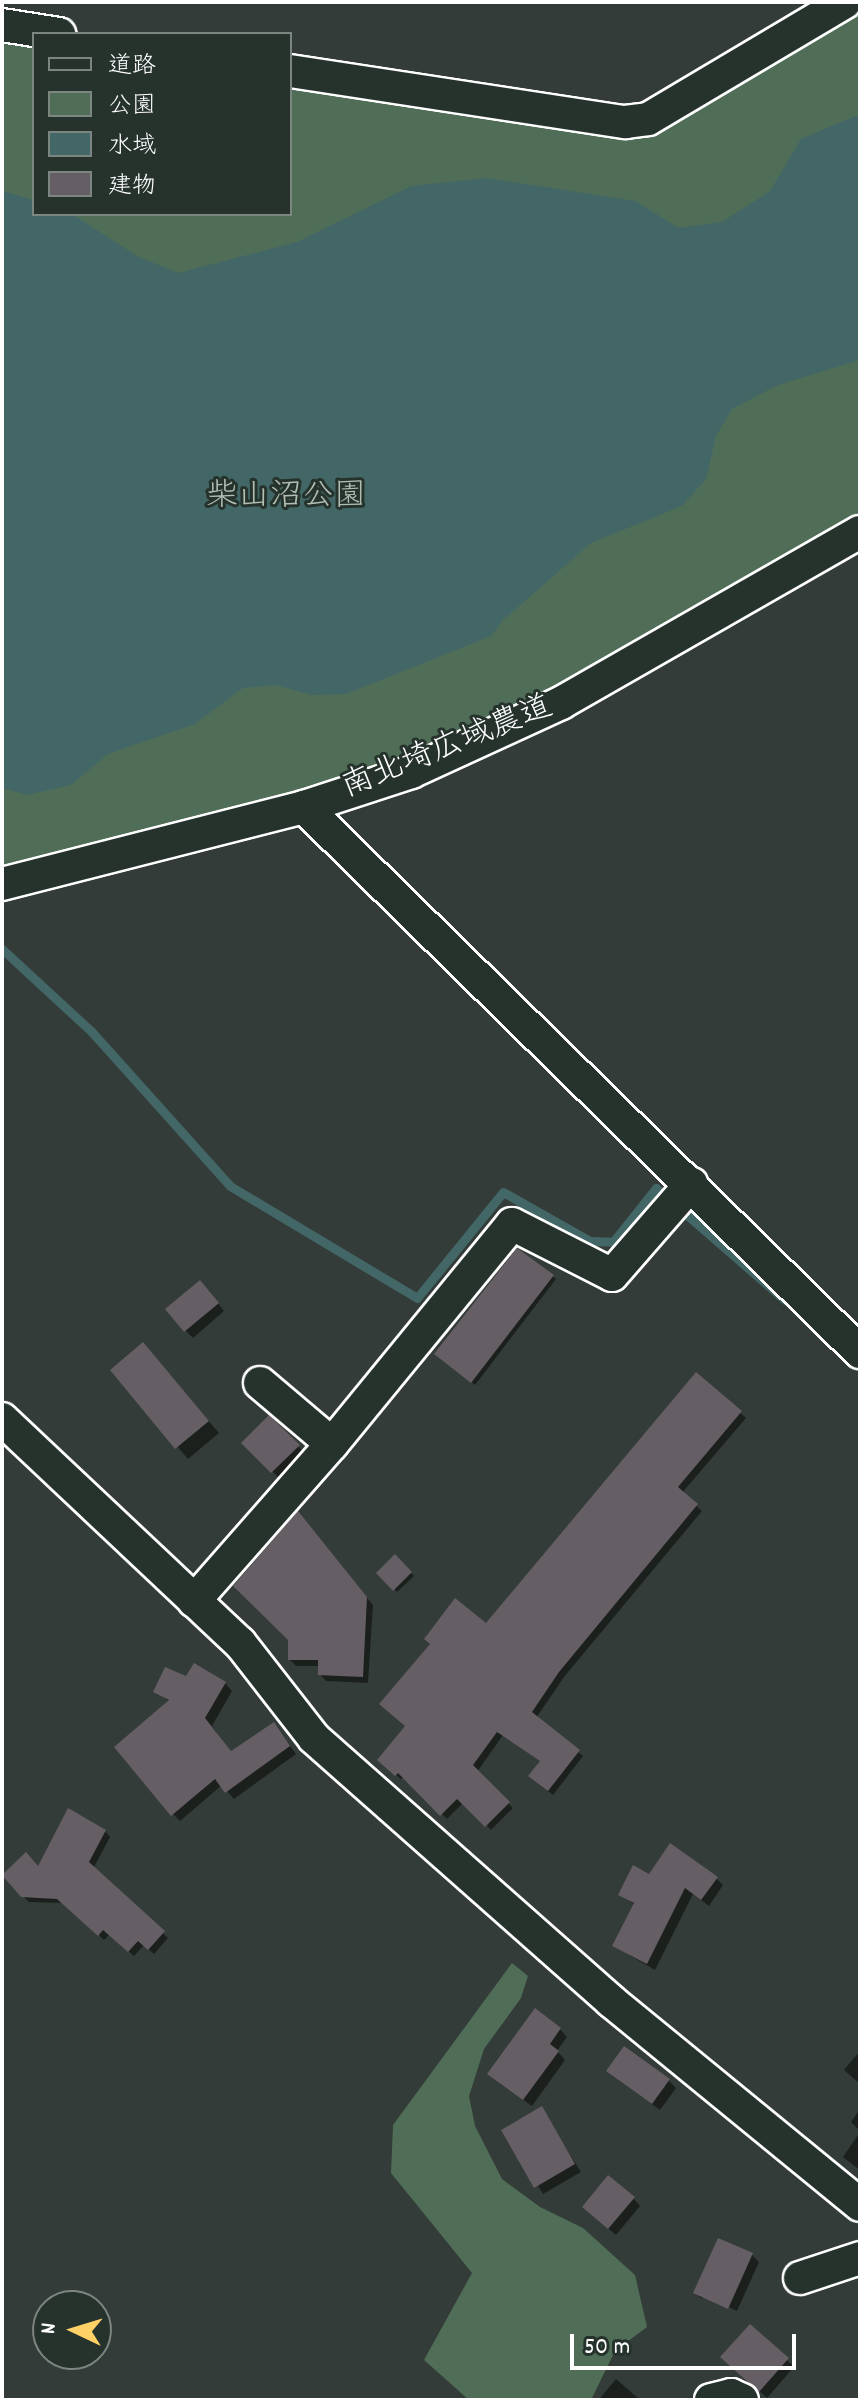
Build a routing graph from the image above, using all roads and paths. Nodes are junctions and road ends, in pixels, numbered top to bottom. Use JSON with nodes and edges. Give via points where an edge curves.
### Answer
{"nodes":[{"id":1,"x":845,"y":2,"type":"edge"},
{"id":2,"x":2,"y":25,"type":"edge"},
{"id":3,"x":46,"y":32,"type":"edge"},
{"id":4,"x":292,"y":71,"type":"edge"},
{"id":5,"x":860,"y":532,"type":"edge"},
{"id":6,"x":304,"y":807,"type":"junction"},
{"id":7,"x":2,"y":884,"type":"edge"},
{"id":8,"x":691,"y":1184,"type":"junction"},
{"id":9,"x":860,"y":1352,"type":"edge"},
{"id":10,"x":260,"y":1383,"type":"dead end"},
{"id":11,"x":2,"y":1419,"type":"edge"},
{"id":12,"x":332,"y":1444,"type":"junction"},
{"id":13,"x":194,"y":1601,"type":"junction"},
{"id":14,"x":860,"y":2205,"type":"edge"},
{"id":15,"x":860,"y":2258,"type":"edge"},
{"id":16,"x":800,"y":2278,"type":"dead end"},
{"id":17,"x":711,"y":2400,"type":"edge"},
{"id":18,"x":742,"y":2400,"type":"edge"}],
"edges":[{"from":1,"to":4,"type":"street","via":[[648,119],[625,122]]},
{"from":2,"to":3,"type":"street"},
{"from":5,"to":6,"type":"street","name":"南北埼広域農道","via":[[561,703],[411,772]]},
{"from":6,"to":7,"type":"street","name":"南北埼広域農道"},
{"from":6,"to":8,"type":"street"},
{"from":8,"to":9,"type":"street"},
{"from":8,"to":12,"type":"street","via":[[612,1275],[512,1224]]},
{"from":10,"to":12,"type":"street"},
{"from":11,"to":13,"type":"street"},
{"from":12,"to":13,"type":"street"},
{"from":13,"to":14,"type":"street","via":[[240,1643],[314,1738],[611,2001]]},
{"from":15,"to":16,"type":"street"},
{"from":17,"to":18,"type":"street","via":[[731,2395]]}]}
